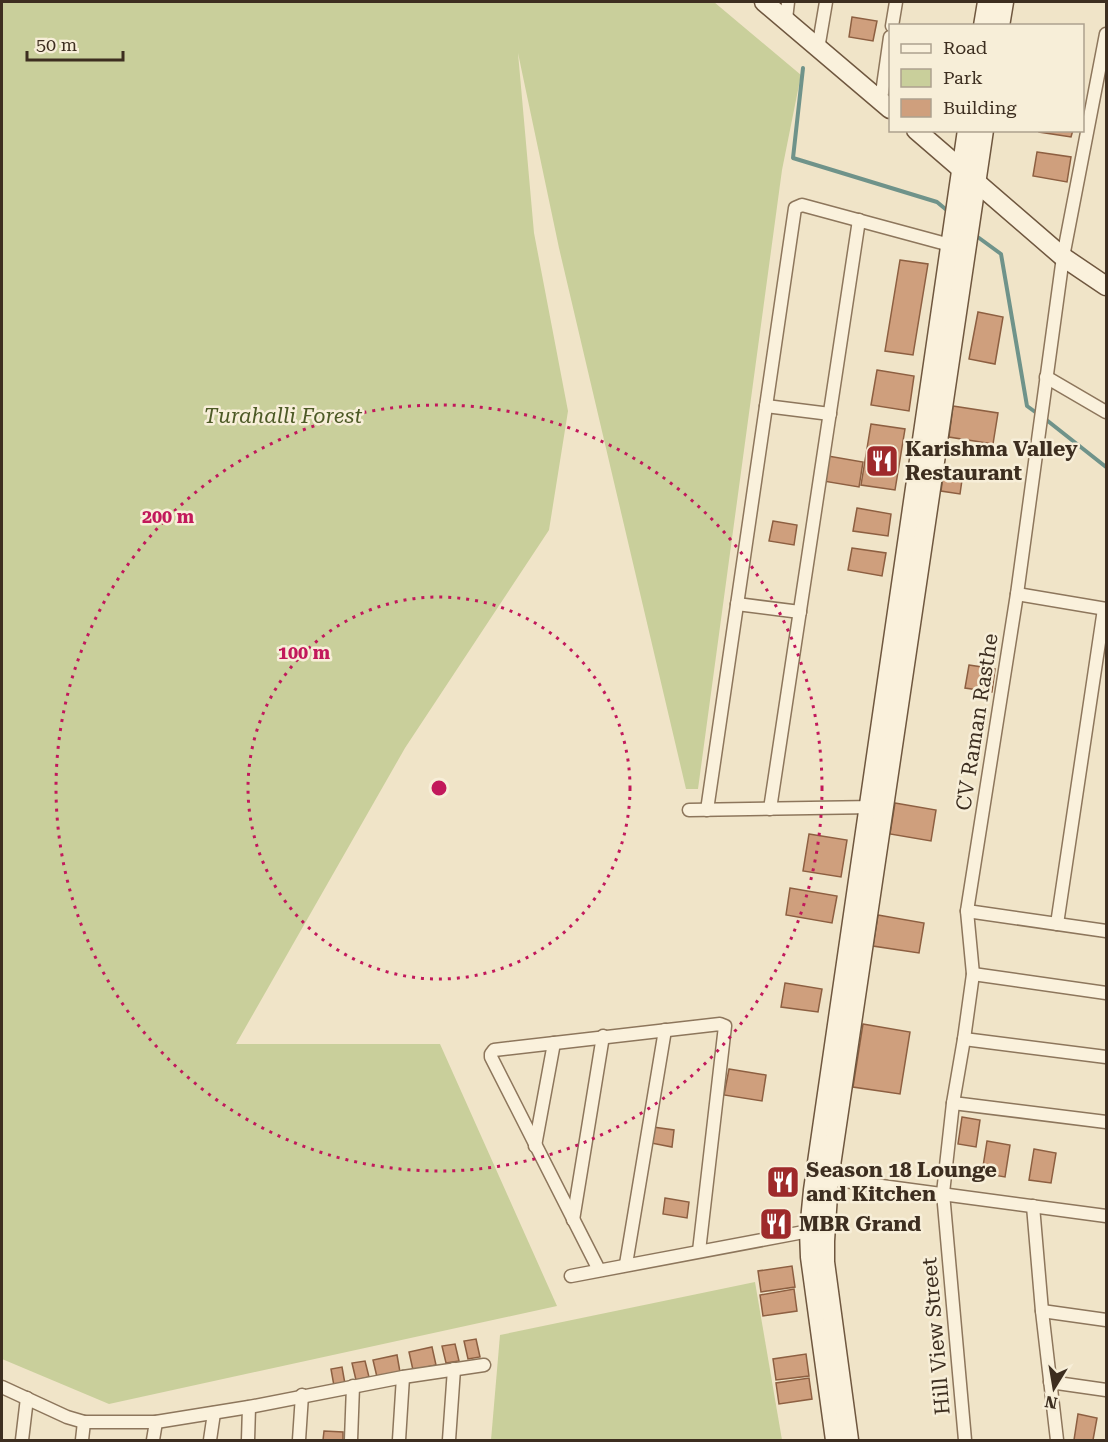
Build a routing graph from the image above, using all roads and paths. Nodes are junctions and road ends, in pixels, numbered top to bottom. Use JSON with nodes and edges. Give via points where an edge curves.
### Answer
{"nodes":[{"id":1,"x":764,"y":2,"type":"edge"},
{"id":2,"x":825,"y":2,"type":"edge"},
{"id":3,"x":896,"y":2,"type":"edge"},
{"id":4,"x":987,"y":2,"type":"edge"},
{"id":5,"x":1004,"y":2,"type":"edge"},
{"id":6,"x":787,"y":10,"type":"edge"},
{"id":7,"x":892,"y":24,"type":"edge"},
{"id":8,"x":983,"y":24,"type":"edge"},
{"id":9,"x":1000,"y":24,"type":"edge"},
{"id":10,"x":1107,"y":34,"type":"edge"},
{"id":11,"x":818,"y":49,"type":"junction"},
{"id":12,"x":889,"y":64,"type":"edge"},
{"id":13,"x":886,"y":104,"type":"edge"},
{"id":14,"x":918,"y":132,"type":"edge"},
{"id":15,"x":967,"y":132,"type":"edge"},
{"id":16,"x":984,"y":132,"type":"edge"},
{"id":17,"x":961,"y":168,"type":"junction"},
{"id":18,"x":976,"y":181,"type":"junction"},
{"id":19,"x":859,"y":220,"type":"junction"},
{"id":20,"x":950,"y":244,"type":"junction"},
{"id":21,"x":1063,"y":256,"type":"junction"},
{"id":22,"x":1107,"y":286,"type":"edge"},
{"id":23,"x":1046,"y":377,"type":"junction"},
{"id":24,"x":766,"y":406,"type":"junction"},
{"id":25,"x":1107,"y":412,"type":"edge"},
{"id":26,"x":830,"y":414,"type":"junction"},
{"id":27,"x":1017,"y":594,"type":"junction"},
{"id":28,"x":737,"y":604,"type":"junction"},
{"id":29,"x":1105,"y":609,"type":"edge"},
{"id":30,"x":800,"y":612,"type":"junction"},
{"id":31,"x":876,"y":807,"type":"junction"},
{"id":32,"x":770,"y":809,"type":"junction"},
{"id":33,"x":689,"y":810,"type":"dead end"},
{"id":34,"x":707,"y":810,"type":"junction"},
{"id":35,"x":967,"y":911,"type":"junction"},
{"id":36,"x":1057,"y":924,"type":"junction"},
{"id":37,"x":1107,"y":932,"type":"edge"},
{"id":38,"x":973,"y":974,"type":"junction"},
{"id":39,"x":1107,"y":993,"type":"edge"},
{"id":40,"x":665,"y":1030,"type":"junction"},
{"id":41,"x":603,"y":1036,"type":"junction"},
{"id":42,"x":964,"y":1039,"type":"junction"},
{"id":43,"x":554,"y":1043,"type":"junction"},
{"id":44,"x":1107,"y":1057,"type":"edge"},
{"id":45,"x":953,"y":1103,"type":"junction"},
{"id":46,"x":1107,"y":1122,"type":"edge"},
{"id":47,"x":535,"y":1146,"type":"junction"},
{"id":48,"x":822,"y":1178,"type":"junction"},
{"id":49,"x":943,"y":1193,"type":"junction"},
{"id":50,"x":1034,"y":1206,"type":"junction"},
{"id":51,"x":1107,"y":1216,"type":"edge"},
{"id":52,"x":573,"y":1220,"type":"junction"},
{"id":53,"x":809,"y":1231,"type":"junction"},
{"id":54,"x":699,"y":1251,"type":"junction"},
{"id":55,"x":626,"y":1264,"type":"junction"},
{"id":56,"x":599,"y":1270,"type":"junction"},
{"id":57,"x":571,"y":1276,"type":"dead end"},
{"id":58,"x":1042,"y":1311,"type":"junction"},
{"id":59,"x":1107,"y":1320,"type":"edge"},
{"id":60,"x":484,"y":1365,"type":"dead end"},
{"id":61,"x":454,"y":1369,"type":"junction"},
{"id":62,"x":403,"y":1377,"type":"junction"},
{"id":63,"x":1050,"y":1382,"type":"junction"},
{"id":64,"x":353,"y":1386,"type":"junction"},
{"id":65,"x":2,"y":1387,"type":"edge"},
{"id":66,"x":1107,"y":1390,"type":"edge"},
{"id":67,"x":302,"y":1395,"type":"junction"},
{"id":68,"x":27,"y":1398,"type":"junction"},
{"id":69,"x":249,"y":1407,"type":"junction"},
{"id":70,"x":213,"y":1413,"type":"junction"},
{"id":71,"x":84,"y":1422,"type":"junction"},
{"id":72,"x":156,"y":1422,"type":"junction"},
{"id":73,"x":22,"y":1440,"type":"edge"},
{"id":74,"x":82,"y":1440,"type":"edge"},
{"id":75,"x":153,"y":1440,"type":"edge"},
{"id":76,"x":210,"y":1440,"type":"edge"},
{"id":77,"x":248,"y":1440,"type":"edge"},
{"id":78,"x":299,"y":1440,"type":"edge"},
{"id":79,"x":351,"y":1440,"type":"edge"},
{"id":80,"x":399,"y":1440,"type":"edge"},
{"id":81,"x":449,"y":1440,"type":"edge"},
{"id":82,"x":835,"y":1440,"type":"edge"},
{"id":83,"x":849,"y":1440,"type":"edge"},
{"id":84,"x":964,"y":1440,"type":"edge"},
{"id":85,"x":1057,"y":1440,"type":"edge"}],
"edges":[{"from":1,"to":6,"type":"main road"},
{"from":2,"to":11,"type":"street"},
{"from":3,"to":7,"type":"street"},
{"from":4,"to":8,"type":"main road"},
{"from":5,"to":9,"type":"main road"},
{"from":6,"to":11,"type":"main road"},
{"from":10,"to":21,"type":"street","name":"CV Raman Rasthe"},
{"from":11,"to":13,"type":"main road"},
{"from":12,"to":13,"type":"street"},
{"from":14,"to":17,"type":"main road"},
{"from":15,"to":17,"type":"main road"},
{"from":16,"to":18,"type":"main road"},
{"from":17,"to":18,"type":"main road"},
{"from":17,"to":20,"type":"main road"},
{"from":18,"to":21,"type":"main road"},
{"from":18,"to":31,"type":"main road"},
{"from":19,"to":20,"type":"street"},
{"from":19,"to":24,"type":"street","via":[[802,205],[795,208]]},
{"from":19,"to":26,"type":"street"},
{"from":20,"to":31,"type":"main road"},
{"from":21,"to":22,"type":"main road"},
{"from":21,"to":23,"type":"street","name":"CV Raman Rasthe"},
{"from":23,"to":25,"type":"street"},
{"from":23,"to":27,"type":"street","name":"CV Raman Rasthe"},
{"from":24,"to":26,"type":"street"},
{"from":24,"to":28,"type":"street"},
{"from":26,"to":30,"type":"street"},
{"from":27,"to":29,"type":"street"},
{"from":27,"to":35,"type":"street","name":"CV Raman Rasthe"},
{"from":28,"to":30,"type":"street"},
{"from":28,"to":34,"type":"street"},
{"from":29,"to":36,"type":"street"},
{"from":30,"to":32,"type":"street"},
{"from":31,"to":32,"type":"street"},
{"from":31,"to":48,"type":"main road"},
{"from":32,"to":34,"type":"street"},
{"from":33,"to":34,"type":"street"},
{"from":35,"to":36,"type":"street"},
{"from":35,"to":38,"type":"street","name":"CV Raman Rasthe"},
{"from":36,"to":37,"type":"street"},
{"from":38,"to":39,"type":"street"},
{"from":38,"to":42,"type":"street","name":"CV Raman Rasthe"},
{"from":40,"to":41,"type":"street"},
{"from":40,"to":54,"type":"street","via":[[720,1023],[726,1028]]},
{"from":40,"to":55,"type":"street"},
{"from":41,"to":43,"type":"street"},
{"from":41,"to":52,"type":"street"},
{"from":42,"to":44,"type":"street"},
{"from":42,"to":45,"type":"street","name":"CV Raman Rasthe"},
{"from":43,"to":47,"type":"street"},
{"from":43,"to":47,"type":"street","via":[[494,1050],[491,1054]]},
{"from":45,"to":46,"type":"street"},
{"from":45,"to":49,"type":"street","name":"CV Raman Rasthe"},
{"from":47,"to":52,"type":"street"},
{"from":48,"to":49,"type":"street"},
{"from":48,"to":53,"type":"main road"},
{"from":48,"to":83,"type":"main road","via":[[825,1262]]},
{"from":49,"to":50,"type":"street"},
{"from":49,"to":84,"type":"street","name":"Hill View Street"},
{"from":50,"to":51,"type":"street"},
{"from":50,"to":58,"type":"street"},
{"from":52,"to":56,"type":"street"},
{"from":53,"to":54,"type":"street"},
{"from":53,"to":82,"type":"main road"},
{"from":54,"to":55,"type":"street"},
{"from":55,"to":56,"type":"street"},
{"from":56,"to":57,"type":"street"},
{"from":58,"to":59,"type":"street"},
{"from":58,"to":63,"type":"street"},
{"from":60,"to":61,"type":"street"},
{"from":61,"to":62,"type":"street"},
{"from":61,"to":81,"type":"street"},
{"from":62,"to":64,"type":"street"},
{"from":62,"to":80,"type":"street"},
{"from":63,"to":66,"type":"street"},
{"from":63,"to":85,"type":"street"},
{"from":64,"to":67,"type":"street"},
{"from":64,"to":79,"type":"street"},
{"from":65,"to":68,"type":"street"},
{"from":67,"to":69,"type":"street"},
{"from":67,"to":78,"type":"street"},
{"from":68,"to":71,"type":"street"},
{"from":68,"to":73,"type":"street"},
{"from":69,"to":70,"type":"street"},
{"from":69,"to":77,"type":"street"},
{"from":70,"to":72,"type":"street"},
{"from":70,"to":76,"type":"street"},
{"from":71,"to":72,"type":"street"},
{"from":71,"to":74,"type":"street"},
{"from":72,"to":75,"type":"street"}]}
